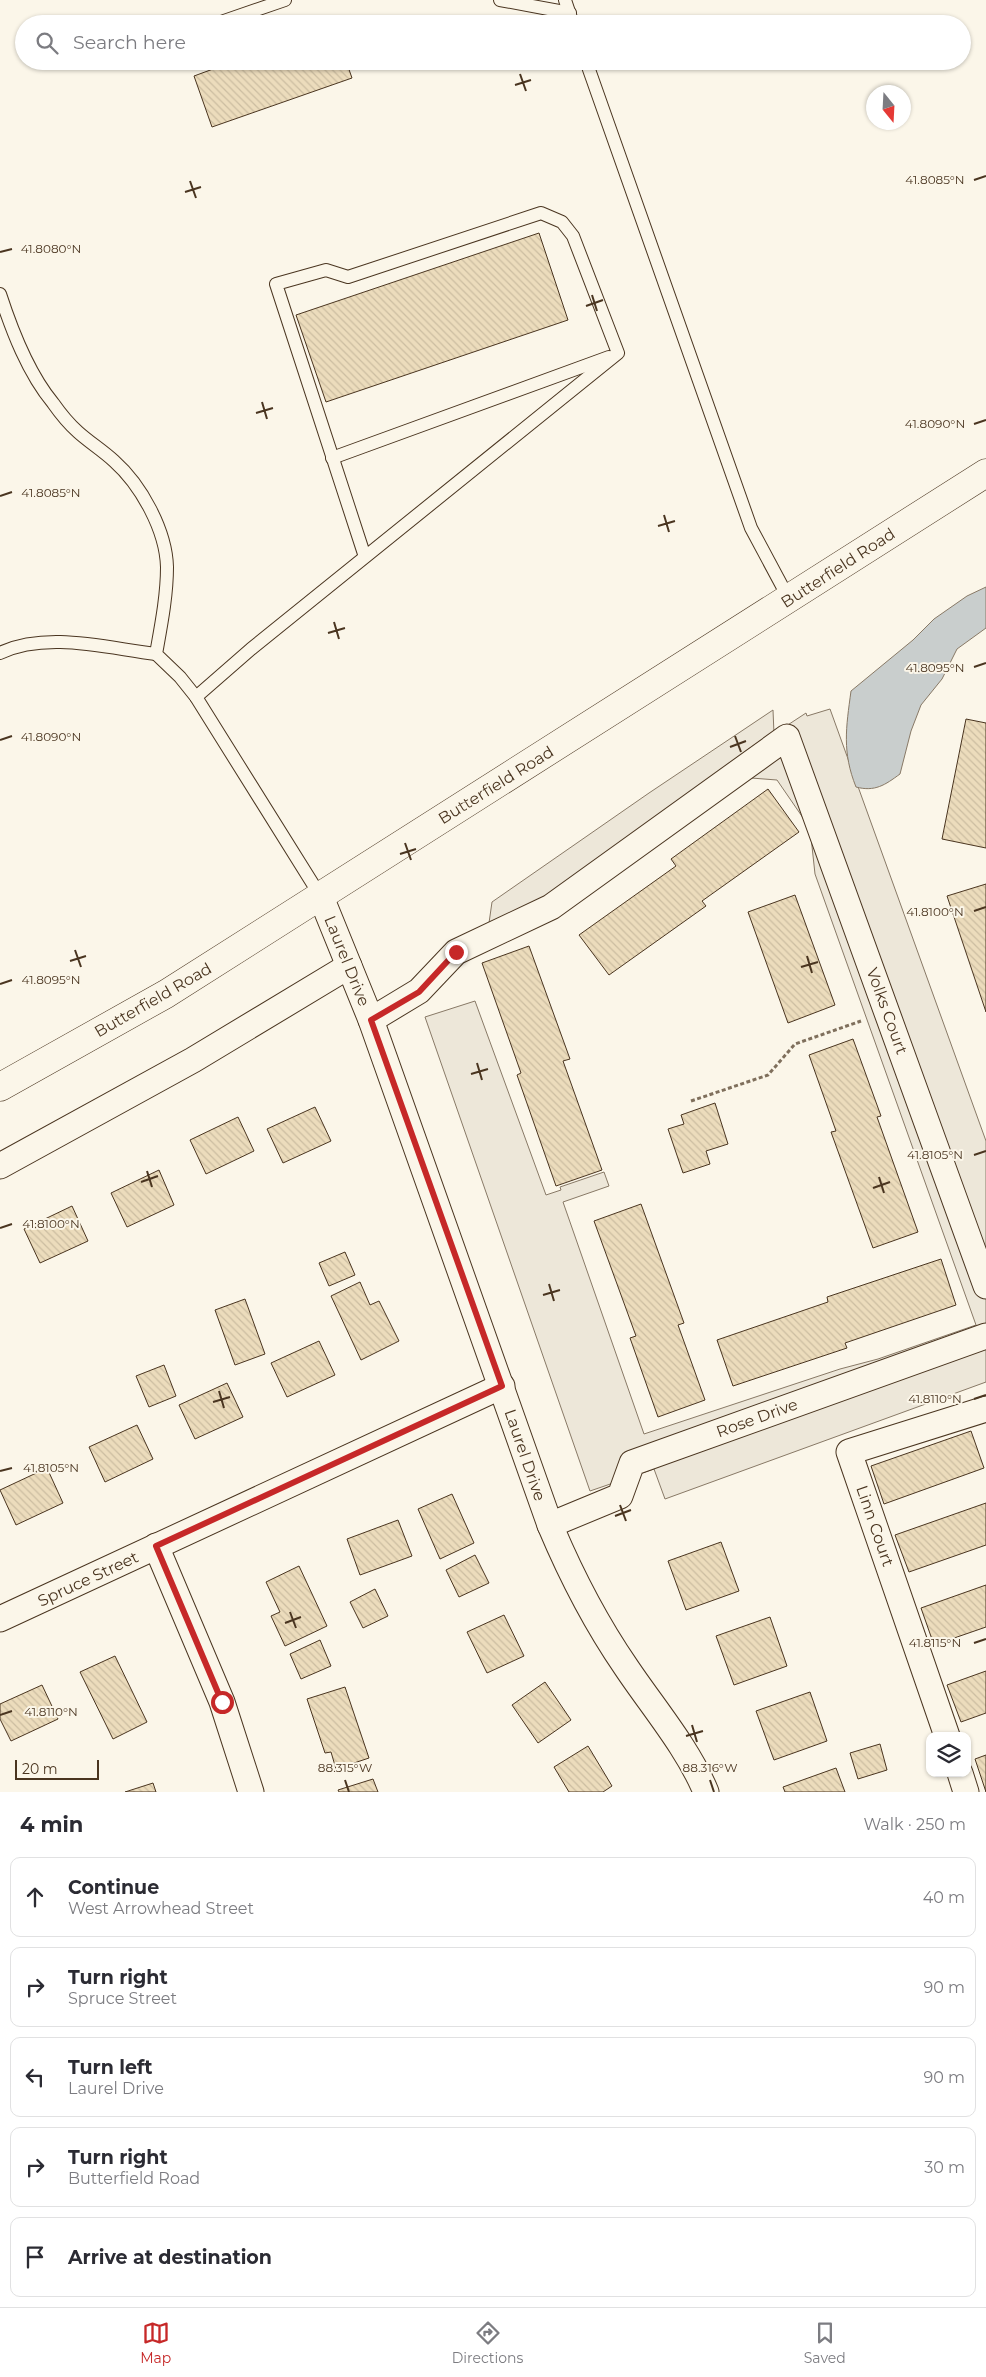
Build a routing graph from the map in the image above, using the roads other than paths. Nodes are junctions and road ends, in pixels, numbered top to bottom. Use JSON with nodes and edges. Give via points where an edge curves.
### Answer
{"nodes":[{"id":1,"x":285,"y":0,"type":"edge"},
{"id":2,"x":500,"y":0,"type":"edge"},
{"id":3,"x":565,"y":0,"type":"edge"},
{"id":4,"x":241,"y":15,"type":"edge"},
{"id":5,"x":559,"y":15,"type":"edge"},
{"id":6,"x":570,"y":15,"type":"edge"},
{"id":7,"x":589,"y":70,"type":"edge"},
{"id":8,"x":0,"y":294,"type":"edge"},
{"id":9,"x":618,"y":353,"type":"junction"},
{"id":10,"x":332,"y":458,"type":"junction"},
{"id":11,"x":986,"y":473,"type":"edge"},
{"id":12,"x":365,"y":557,"type":"junction"},
{"id":13,"x":789,"y":599,"type":"junction"},
{"id":14,"x":0,"y":653,"type":"edge"},
{"id":15,"x":156,"y":654,"type":"junction"},
{"id":16,"x":196,"y":697,"type":"junction"},
{"id":17,"x":320,"y":897,"type":"junction"},
{"id":18,"x":349,"y":966,"type":"junction"},
{"id":19,"x":371,"y":1020,"type":"junction"},
{"id":20,"x":0,"y":1087,"type":"edge"},
{"id":21,"x":0,"y":1166,"type":"edge"},
{"id":22,"x":986,"y":1286,"type":"edge"},
{"id":23,"x":986,"y":1336,"type":"edge"},
{"id":24,"x":502,"y":1386,"type":"junction"},
{"id":25,"x":986,"y":1409,"type":"edge"},
{"id":26,"x":550,"y":1525,"type":"junction"},
{"id":27,"x":156,"y":1546,"type":"junction"},
{"id":28,"x":0,"y":1619,"type":"edge"},
{"id":29,"x":946,"y":1732,"type":"edge"},
{"id":30,"x":961,"y":1777,"type":"edge"},
{"id":31,"x":251,"y":1792,"type":"edge"},
{"id":32,"x":706,"y":1792,"type":"edge"},
{"id":33,"x":966,"y":1792,"type":"edge"}],
"edges":[{"from":1,"to":4,"type":"lane"},
{"from":2,"to":5,"type":"lane"},
{"from":3,"to":6,"type":"lane"},
{"from":7,"to":13,"type":"lane","via":[[751,528]]},
{"from":8,"to":15,"type":"lane","via":[[28,364],[51,402],[77,432],[121,469],[141,491],[157,521],[167,566]]},
{"from":9,"to":10,"type":"lane"},
{"from":9,"to":10,"type":"lane","via":[[573,236],[562,222],[541,213],[348,276],[326,270],[276,284]]},
{"from":9,"to":12,"type":"lane"},
{"from":10,"to":12,"type":"lane"},
{"from":11,"to":13,"type":"main road","name":"Butterfield Road"},
{"from":12,"to":16,"type":"lane"},
{"from":13,"to":17,"type":"main road","name":"Butterfield Road"},
{"from":14,"to":15,"type":"lane","via":[[13,647],[52,641]]},
{"from":15,"to":16,"type":"lane"},
{"from":16,"to":17,"type":"lane"},
{"from":17,"to":18,"type":"street","name":"Laurel Drive"},
{"from":17,"to":20,"type":"main road","name":"Butterfield Road","via":[[166,994]]},
{"from":18,"to":19,"type":"street","name":"Laurel Drive"},
{"from":18,"to":21,"type":"street","via":[[193,1060]]},
{"from":19,"to":22,"type":"street","name":"Volks Court","via":[[419,992],[456,952],[551,907],[787,737]]},
{"from":19,"to":24,"type":"street","name":"Laurel Drive"},
{"from":23,"to":26,"type":"street","name":"Rose Drive","via":[[632,1463],[620,1496]]},
{"from":24,"to":26,"type":"street","name":"Laurel Drive"},
{"from":24,"to":27,"type":"street","name":"Spruce Street"},
{"from":25,"to":29,"type":"street","name":"Linn Court","via":[[850,1452]]},
{"from":26,"to":32,"type":"street","name":"Laurel Drive","via":[[575,1583],[625,1666],[668,1725]]},
{"from":27,"to":28,"type":"street","name":"Spruce Street"},
{"from":27,"to":31,"type":"street","via":[[222,1702]]},
{"from":30,"to":33,"type":"street"}]}
